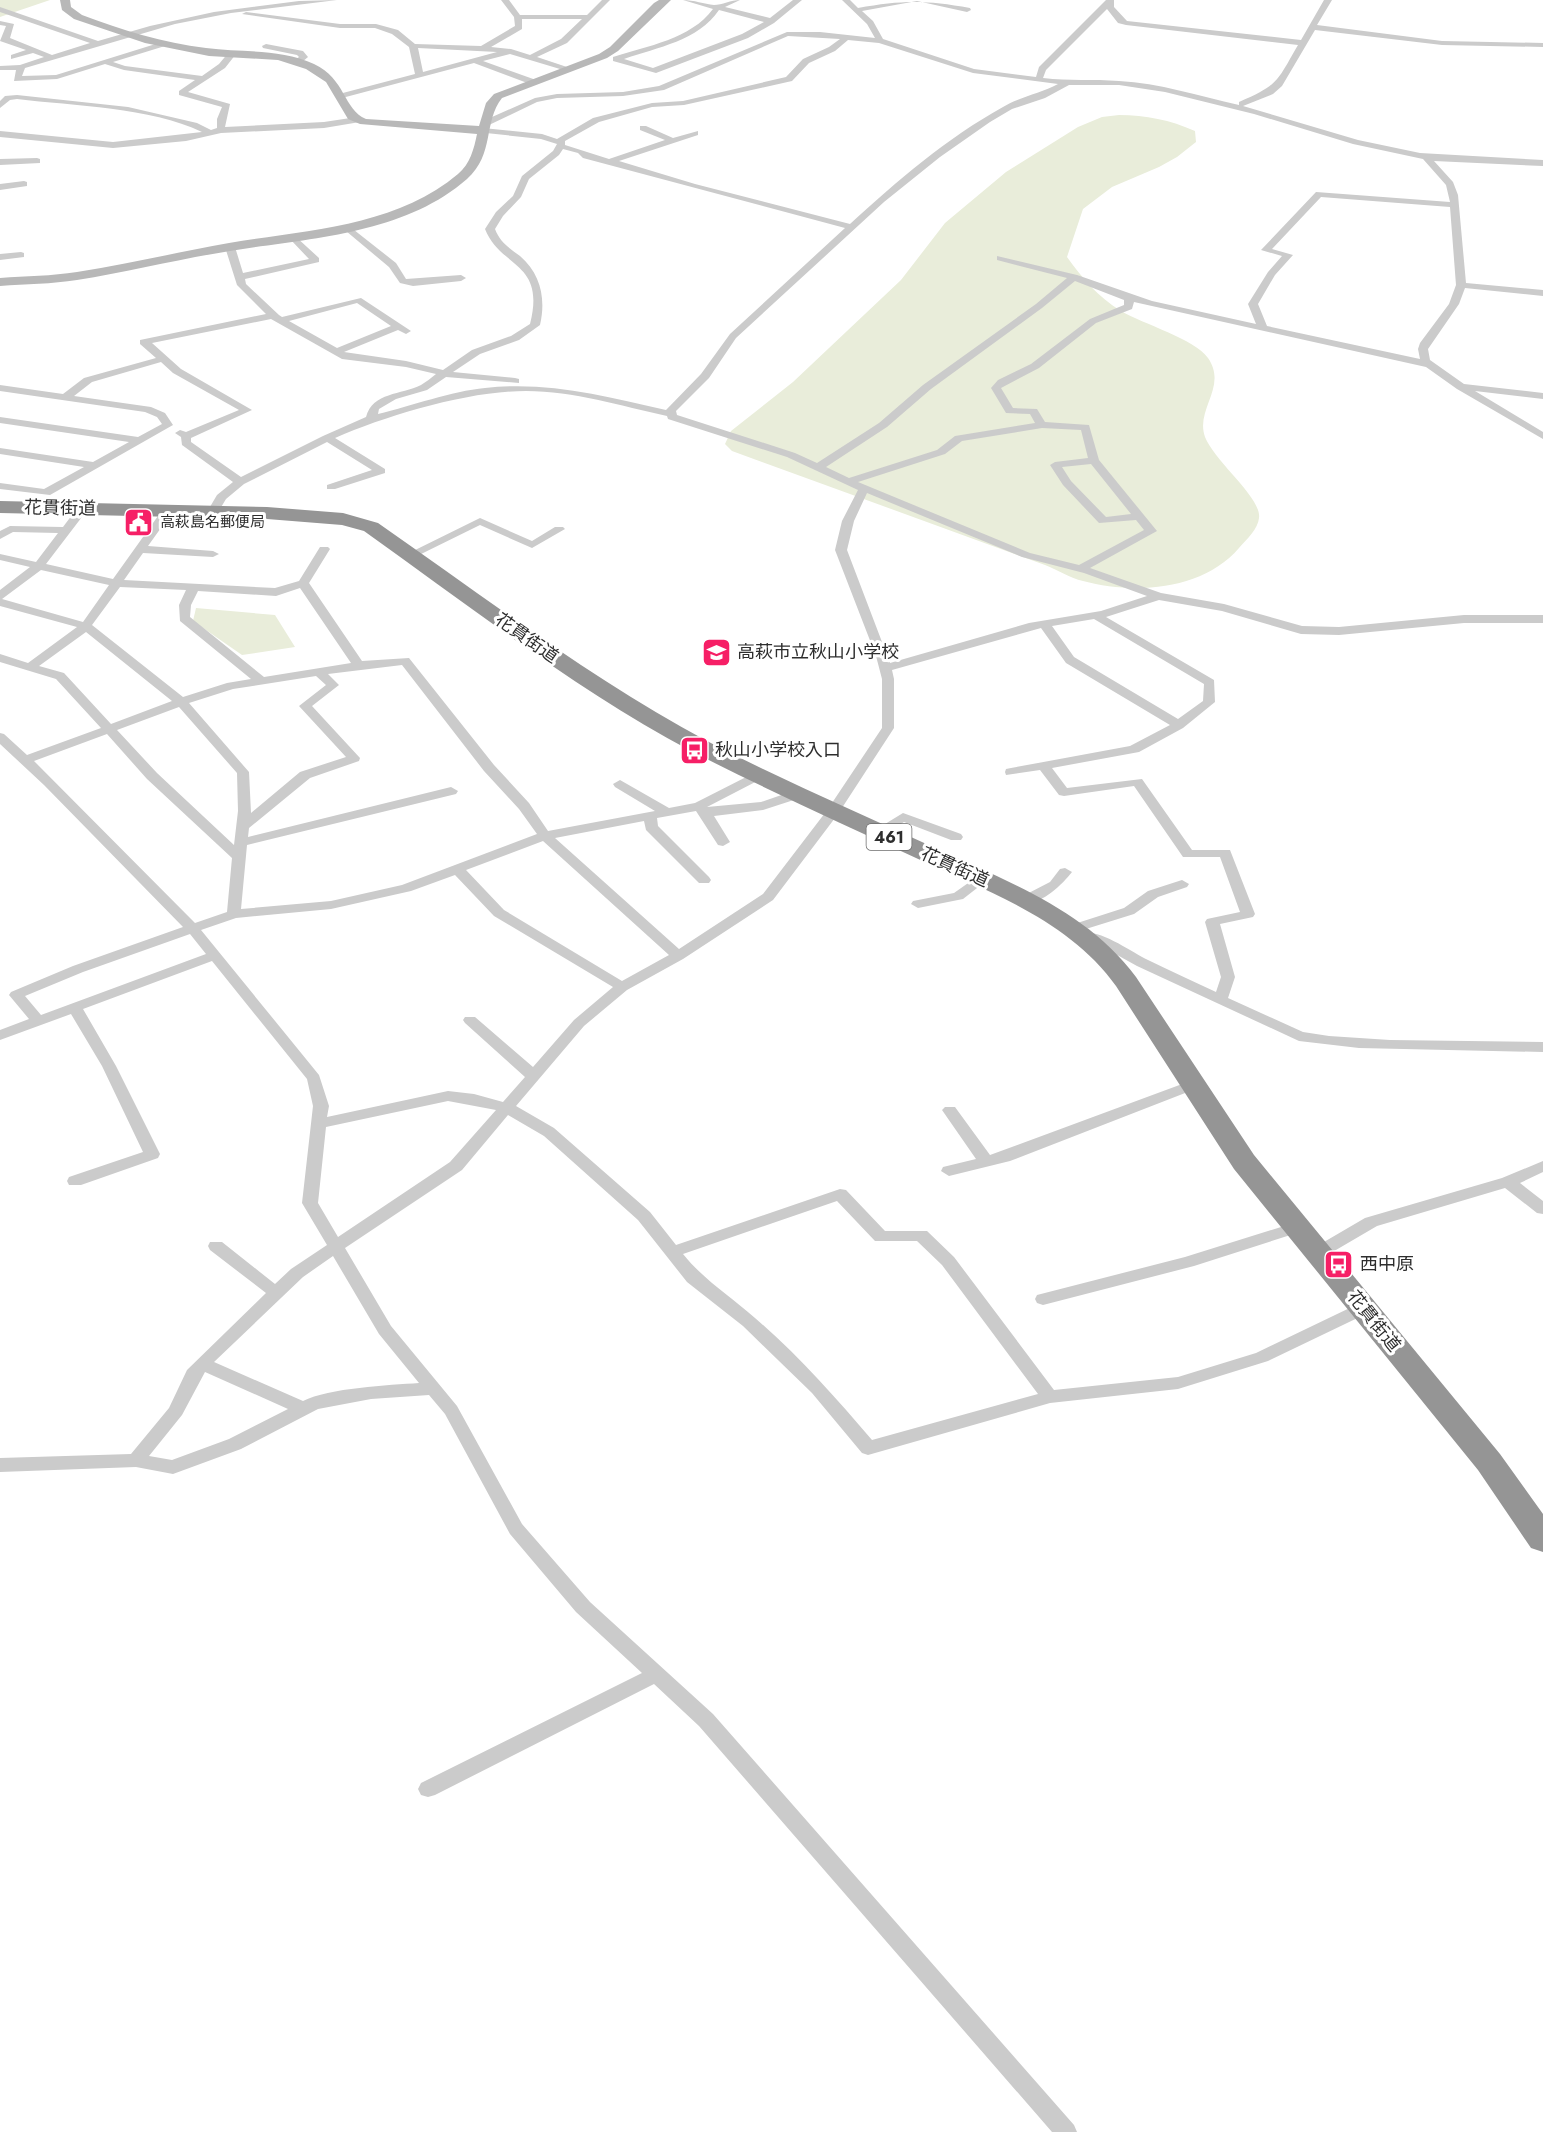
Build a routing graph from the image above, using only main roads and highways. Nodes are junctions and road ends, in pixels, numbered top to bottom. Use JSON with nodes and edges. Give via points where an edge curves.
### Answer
{"nodes":[{"id":1,"x":0,"y":507,"type":"edge"},
{"id":2,"x":1543,"y":1539,"type":"edge"}],
"edges":[{"from":1,"to":2,"type":"highway","name":"花貫街道","number":"461","via":[[304,515],[371,527],[602,690],[698,745],[1026,900],[1078,932],[1111,962],[1127,983],[1244,1162],[1489,1462]]}]}
